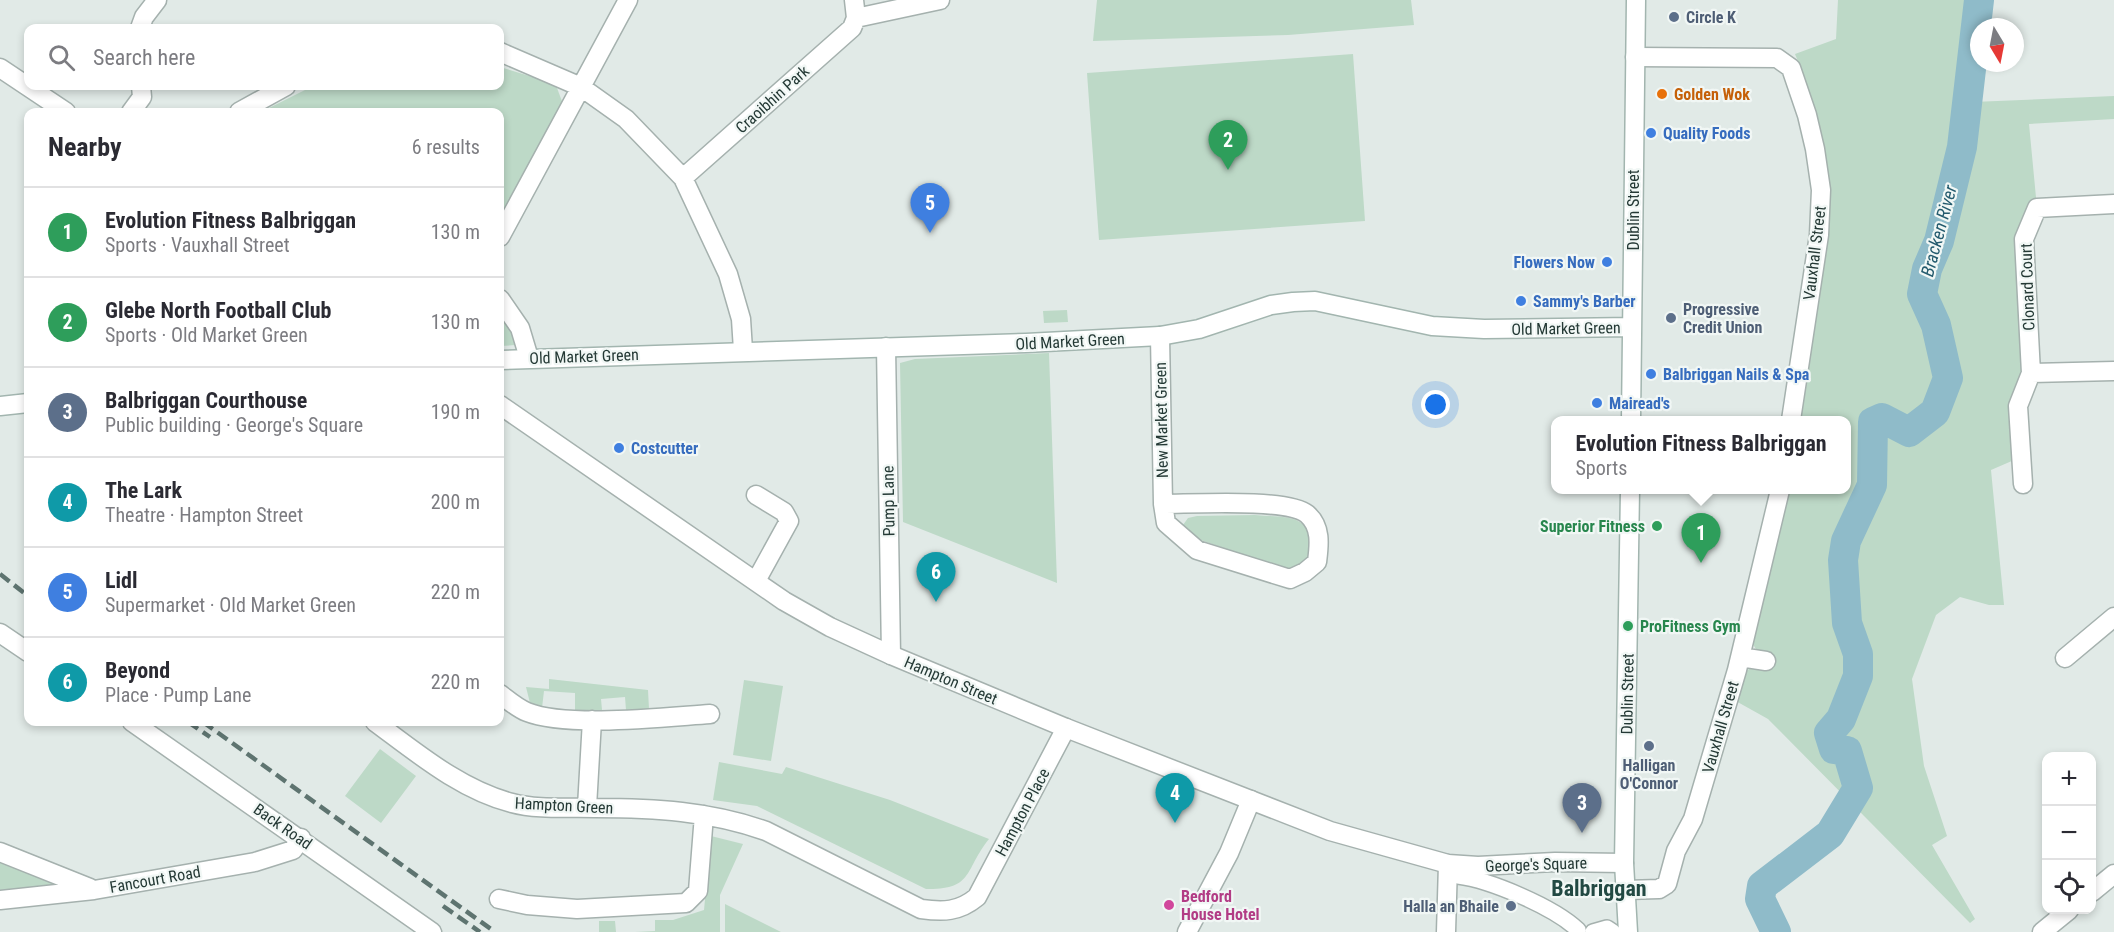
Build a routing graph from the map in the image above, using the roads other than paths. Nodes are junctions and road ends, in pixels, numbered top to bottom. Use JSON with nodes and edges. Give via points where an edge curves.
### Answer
{"nodes":[{"id":1,"x":157,"y":0,"type":"edge"},
{"id":2,"x":628,"y":0,"type":"edge"},
{"id":3,"x":940,"y":0,"type":"edge"},
{"id":4,"x":1636,"y":0,"type":"edge"},
{"id":5,"x":855,"y":9,"type":"edge"},
{"id":6,"x":141,"y":24,"type":"edge"},
{"id":7,"x":504,"y":54,"type":"edge"},
{"id":8,"x":1635,"y":57,"type":"junction"},
{"id":9,"x":0,"y":68,"type":"edge"},
{"id":10,"x":24,"y":84,"type":"edge"},
{"id":11,"x":581,"y":87,"type":"junction"},
{"id":12,"x":33,"y":90,"type":"edge"},
{"id":13,"x":141,"y":90,"type":"edge"},
{"id":14,"x":279,"y":90,"type":"edge"},
{"id":15,"x":60,"y":108,"type":"edge"},
{"id":16,"x":134,"y":108,"type":"edge"},
{"id":17,"x":246,"y":108,"type":"edge"},
{"id":18,"x":683,"y":178,"type":"junction"},
{"id":19,"x":2114,"y":204,"type":"edge"},
{"id":20,"x":504,"y":230,"type":"edge"},
{"id":21,"x":504,"y":305,"type":"edge"},
{"id":22,"x":1632,"y":327,"type":"junction"},
{"id":23,"x":1160,"y":336,"type":"junction"},
{"id":24,"x":886,"y":347,"type":"junction"},
{"id":25,"x":743,"y":350,"type":"junction"},
{"id":26,"x":529,"y":358,"type":"junction"},
{"id":27,"x":504,"y":360,"type":"edge"},
{"id":28,"x":2114,"y":371,"type":"edge"},
{"id":29,"x":2031,"y":373,"type":"junction"},
{"id":30,"x":24,"y":403,"type":"edge"},
{"id":31,"x":0,"y":406,"type":"edge"},
{"id":32,"x":504,"y":408,"type":"edge"},
{"id":33,"x":1631,"y":416,"type":"edge"},
{"id":34,"x":1792,"y":416,"type":"edge"},
{"id":35,"x":2023,"y":484,"type":"dead end"},
{"id":36,"x":1630,"y":494,"type":"edge"},
{"id":37,"x":1779,"y":494,"type":"edge"},
{"id":38,"x":756,"y":495,"type":"dead end"},
{"id":39,"x":1163,"y":504,"type":"junction"},
{"id":40,"x":756,"y":581,"type":"junction"},
{"id":41,"x":2114,"y":617,"type":"edge"},
{"id":42,"x":0,"y":633,"type":"edge"},
{"id":43,"x":24,"y":649,"type":"edge"},
{"id":44,"x":891,"y":655,"type":"junction"},
{"id":45,"x":1740,"y":657,"type":"junction"},
{"id":46,"x":2065,"y":658,"type":"dead end"},
{"id":47,"x":1766,"y":661,"type":"dead end"},
{"id":48,"x":504,"y":697,"type":"edge"},
{"id":49,"x":710,"y":714,"type":"dead end"},
{"id":50,"x":592,"y":720,"type":"junction"},
{"id":51,"x":138,"y":726,"type":"edge"},
{"id":52,"x":381,"y":726,"type":"edge"},
{"id":53,"x":1066,"y":728,"type":"junction"},
{"id":54,"x":1251,"y":800,"type":"junction"},
{"id":55,"x":587,"y":807,"type":"junction"},
{"id":56,"x":704,"y":815,"type":"junction"},
{"id":57,"x":301,"y":838,"type":"junction"},
{"id":58,"x":0,"y":852,"type":"edge"},
{"id":59,"x":1624,"y":863,"type":"junction"},
{"id":60,"x":1448,"y":864,"type":"junction"},
{"id":61,"x":2114,"y":874,"type":"edge"},
{"id":62,"x":2096,"y":888,"type":"edge"},
{"id":63,"x":94,"y":890,"type":"junction"},
{"id":64,"x":1625,"y":890,"type":"junction"},
{"id":65,"x":977,"y":897,"type":"joint"},
{"id":66,"x":499,"y":899,"type":"dead end"},
{"id":67,"x":0,"y":900,"type":"edge"},
{"id":68,"x":2063,"y":914,"type":"edge"},
{"id":69,"x":432,"y":932,"type":"edge"},
{"id":70,"x":1187,"y":932,"type":"edge"},
{"id":71,"x":1446,"y":932,"type":"edge"},
{"id":72,"x":1577,"y":932,"type":"edge"},
{"id":73,"x":1593,"y":932,"type":"edge"},
{"id":74,"x":1613,"y":932,"type":"edge"},
{"id":75,"x":1623,"y":932,"type":"edge"},
{"id":76,"x":1628,"y":932,"type":"edge"},
{"id":77,"x":2042,"y":932,"type":"edge"}],
"edges":[{"from":1,"to":6,"type":"street"},
{"from":2,"to":11,"type":"street"},
{"from":3,"to":5,"type":"street"},
{"from":4,"to":8,"type":"street","name":"Dublin Street"},
{"from":5,"to":18,"type":"street","name":"Craoibhin Park","via":[[852,28]]},
{"from":7,"to":11,"type":"street"},
{"from":8,"to":22,"type":"street","name":"Dublin Street"},
{"from":8,"to":34,"type":"street","name":"Vauxhall Street","via":[[1777,58],[1791,68],[1811,128],[1821,190],[1819,235]]},
{"from":9,"to":10,"type":"street"},
{"from":11,"to":18,"type":"street","via":[[626,119]]},
{"from":11,"to":20,"type":"street"},
{"from":12,"to":15,"type":"street"},
{"from":13,"to":16,"type":"street","via":[[142,97]]},
{"from":14,"to":17,"type":"street"},
{"from":18,"to":25,"type":"street","via":[[728,274],[741,319]]},
{"from":19,"to":29,"type":"street","name":"Clonard Court","via":[[2037,208],[2032,217],[2024,239]]},
{"from":21,"to":26,"type":"street","via":[[520,328]]},
{"from":22,"to":23,"type":"street","name":"Old Market Green","via":[[1432,326],[1315,301],[1271,305],[1199,329]]},
{"from":22,"to":33,"type":"street","name":"Dublin Street"},
{"from":23,"to":24,"type":"street","name":"Old Market Green"},
{"from":23,"to":39,"type":"street","name":"New Market Green"},
{"from":24,"to":25,"type":"street","name":"Old Market Green"},
{"from":24,"to":44,"type":"street","name":"Pump Lane"},
{"from":25,"to":26,"type":"street","name":"Old Market Green"},
{"from":26,"to":27,"type":"street","name":"Old Market Green"},
{"from":28,"to":29,"type":"street"},
{"from":29,"to":35,"type":"street","name":"Clonard Court","via":[[2018,406]]},
{"from":30,"to":31,"type":"street"},
{"from":32,"to":40,"type":"street","name":"Hampton Street"},
{"from":36,"to":59,"type":"street","name":"Dublin Street"},
{"from":37,"to":45,"type":"street","name":"Vauxhall Street"},
{"from":38,"to":40,"type":"street","via":[[784,512],[789,521]]},
{"from":39,"to":39,"type":"street","name":"New Market Green","via":[[1166,523],[1197,550],[1290,579],[1317,562],[1320,537],[1307,514],[1284,505]]},
{"from":40,"to":44,"type":"street","name":"Hampton Street","via":[[830,627]]},
{"from":41,"to":46,"type":"street"},
{"from":42,"to":43,"type":"street"},
{"from":44,"to":53,"type":"street","name":"Hampton Street"},
{"from":45,"to":47,"type":"street"},
{"from":45,"to":64,"type":"street","name":"Vauxhall Street","via":[[1695,810],[1676,851],[1667,884],[1659,889]]},
{"from":48,"to":50,"type":"street","via":[[539,715]]},
{"from":49,"to":50,"type":"street"},
{"from":50,"to":55,"type":"street"},
{"from":51,"to":57,"type":"street","name":"Back Road"},
{"from":52,"to":55,"type":"street","name":"Hampton Green","via":[[464,783],[492,797],[515,804]]},
{"from":53,"to":54,"type":"street","name":"Hampton Street"},
{"from":53,"to":65,"type":"street","name":"Hampton Place"},
{"from":54,"to":60,"type":"street","name":"Hampton Street","via":[[1330,831]]},
{"from":54,"to":70,"type":"street","via":[[1229,853]]},
{"from":55,"to":56,"type":"street","name":"Hampton Green","via":[[654,808]]},
{"from":56,"to":65,"type":"street","name":"Hampton Green","via":[[766,831],[921,909],[951,911],[967,906]]},
{"from":56,"to":66,"type":"street","via":[[698,891],[686,903],[577,909]]},
{"from":57,"to":63,"type":"street","name":"Fancourt Road","via":[[293,850],[255,862]]},
{"from":57,"to":69,"type":"street","name":"Back Road"},
{"from":58,"to":63,"type":"street"},
{"from":59,"to":60,"type":"street","name":"George's Square"},
{"from":59,"to":64,"type":"street","name":"Dublin Street"},
{"from":60,"to":71,"type":"street"},
{"from":61,"to":62,"type":"street"},
{"from":63,"to":67,"type":"street","name":"Fancourt Road"},
{"from":64,"to":76,"type":"street","name":"Dublin Street"},
{"from":68,"to":77,"type":"street"},
{"from":72,"to":75,"type":"street","name":"George's Square","via":[[1566,918],[1487,884],[1458,876],[1456,869],[1582,867],[1611,872],[1620,892]]},
{"from":73,"to":74,"type":"street","via":[[1598,928]]}]}
